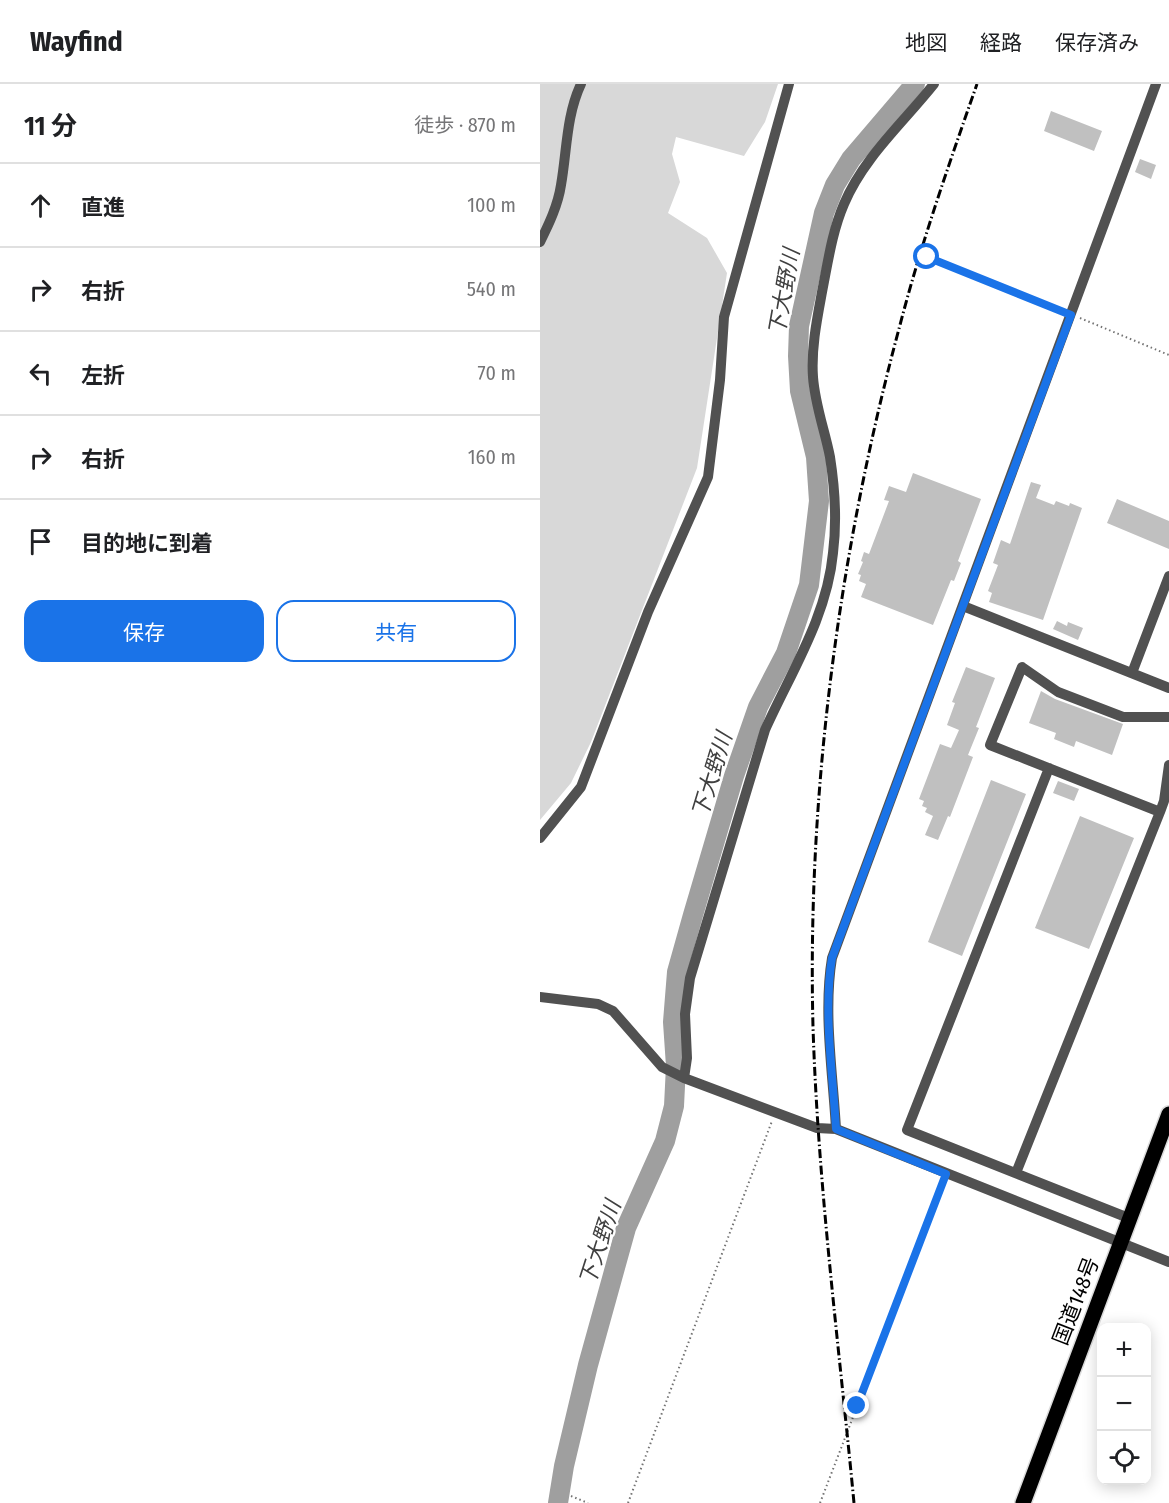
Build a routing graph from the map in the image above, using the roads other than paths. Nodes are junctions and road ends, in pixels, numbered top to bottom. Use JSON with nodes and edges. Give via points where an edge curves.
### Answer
{"nodes":[{"id":1,"x":580,"y":84,"type":"edge"},
{"id":2,"x":789,"y":84,"type":"edge"},
{"id":3,"x":934,"y":84,"type":"edge"},
{"id":4,"x":1156,"y":84,"type":"edge"},
{"id":5,"x":540,"y":242,"type":"edge"},
{"id":6,"x":1169,"y":576,"type":"edge"},
{"id":7,"x":963,"y":606,"type":"junction"},
{"id":8,"x":1132,"y":673,"type":"junction"},
{"id":9,"x":1169,"y":688,"type":"edge"},
{"id":10,"x":1169,"y":717,"type":"edge"},
{"id":11,"x":1169,"y":765,"type":"edge"},
{"id":12,"x":1049,"y":768,"type":"junction"},
{"id":13,"x":1160,"y":812,"type":"junction"},
{"id":14,"x":540,"y":838,"type":"edge"},
{"id":15,"x":540,"y":997,"type":"edge"},
{"id":16,"x":684,"y":1078,"type":"junction"},
{"id":17,"x":1169,"y":1114,"type":"edge"},
{"id":18,"x":836,"y":1129,"type":"junction"},
{"id":19,"x":1016,"y":1173,"type":"junction"},
{"id":20,"x":1131,"y":1219,"type":"junction"},
{"id":21,"x":1121,"y":1245,"type":"junction"},
{"id":22,"x":1169,"y":1263,"type":"edge"},
{"id":23,"x":1023,"y":1503,"type":"edge"}],
"edges":[{"from":1,"to":5,"type":"street","via":[[572,105],[561,186]]},
{"from":2,"to":14,"type":"street","via":[[724,317],[708,477],[648,612],[581,787]]},
{"from":3,"to":16,"type":"street","via":[[853,185],[833,234],[816,323],[813,376],[830,457],[835,503],[833,554],[821,608],[807,645],[765,730],[690,978]]},
{"from":4,"to":7,"type":"street"},
{"from":6,"to":8,"type":"street"},
{"from":7,"to":8,"type":"street"},
{"from":7,"to":18,"type":"street","via":[[832,958],[829,1008]]},
{"from":8,"to":9,"type":"street"},
{"from":10,"to":12,"type":"street","via":[[1122,717],[1058,692],[1022,667],[990,745]]},
{"from":11,"to":13,"type":"street"},
{"from":12,"to":13,"type":"street"},
{"from":12,"to":19,"type":"street","via":[[907,1130]]},
{"from":13,"to":19,"type":"street"},
{"from":15,"to":16,"type":"street","via":[[598,1004],[613,1011],[662,1067]]},
{"from":16,"to":18,"type":"street","via":[[817,1128]]},
{"from":17,"to":20,"type":"highway","name":"国道148号"},
{"from":18,"to":21,"type":"street"},
{"from":19,"to":20,"type":"street"},
{"from":20,"to":21,"type":"highway","name":"国道148号"},
{"from":21,"to":22,"type":"street"},
{"from":21,"to":23,"type":"highway","name":"国道148号"}]}
